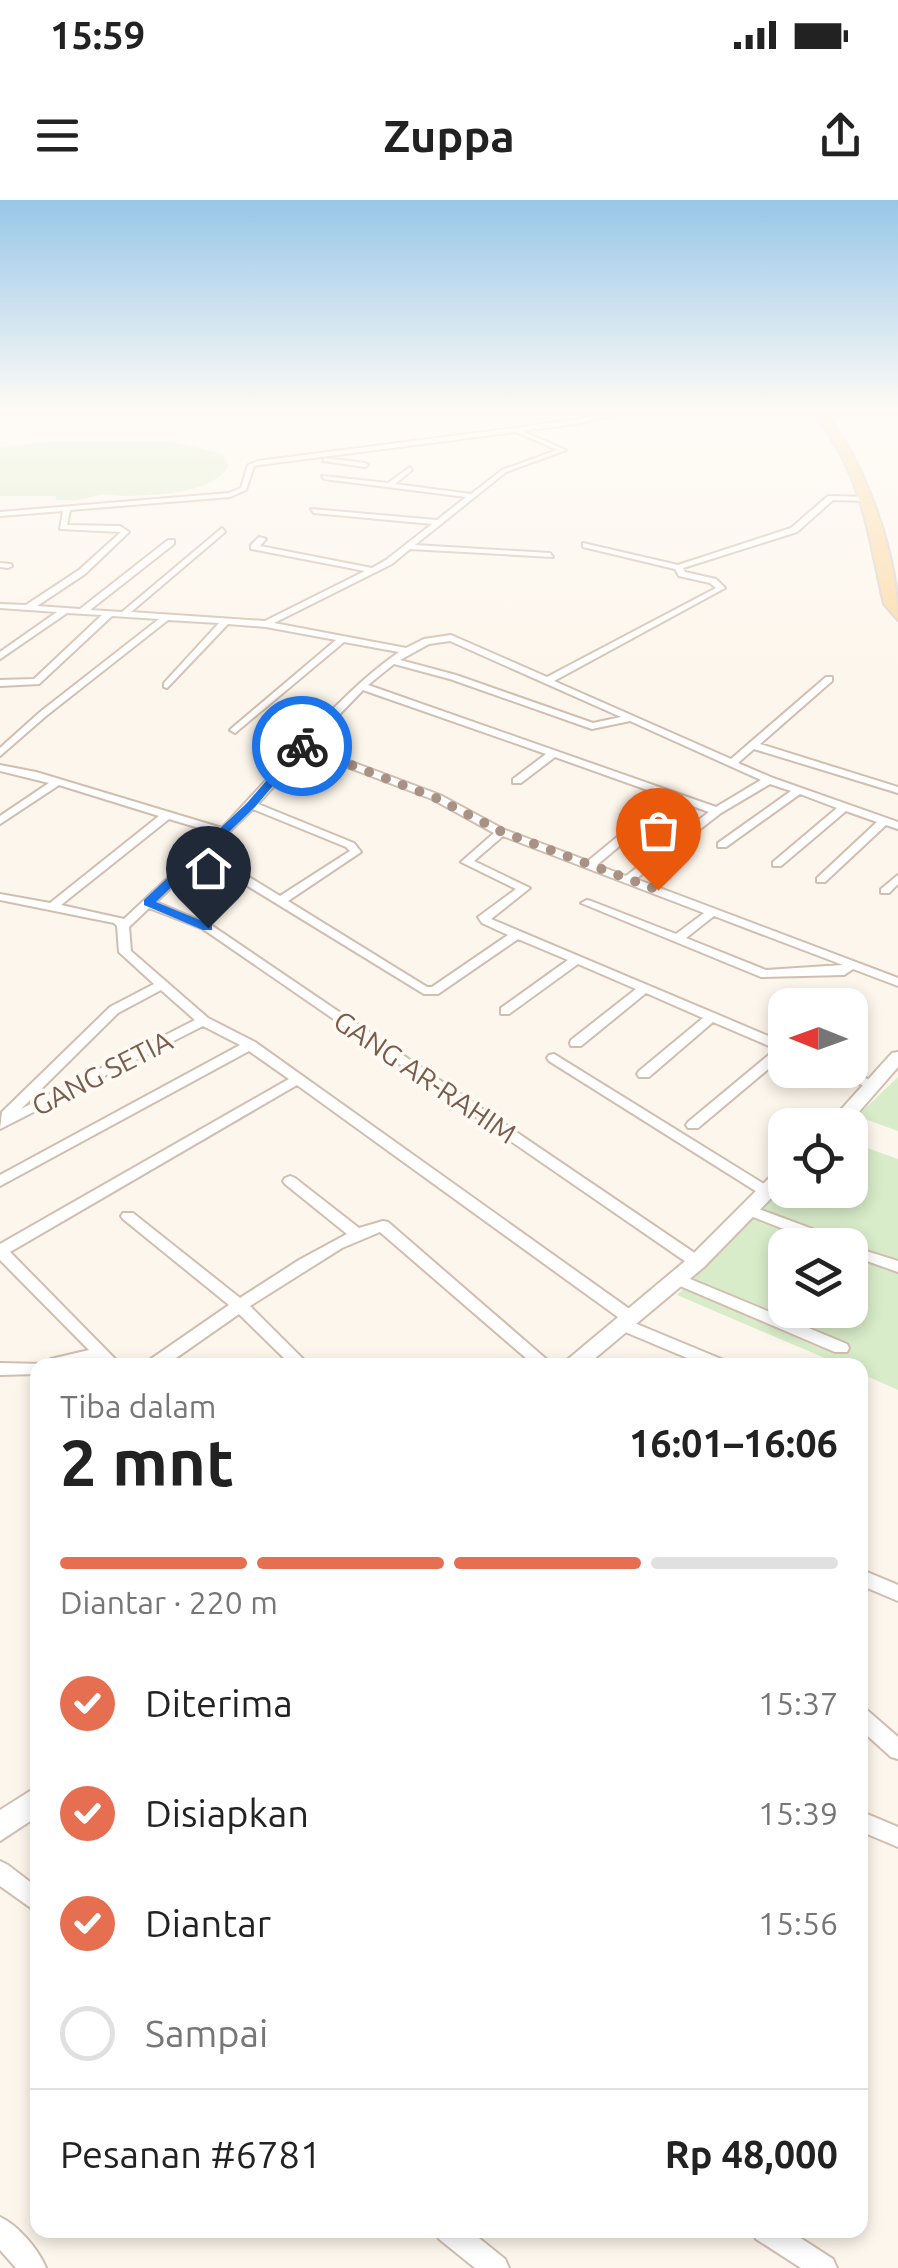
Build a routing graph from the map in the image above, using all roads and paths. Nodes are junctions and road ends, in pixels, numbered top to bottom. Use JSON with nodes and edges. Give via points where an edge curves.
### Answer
{"nodes":[{"id":1,"x":131,"y":504,"type":"edge"},
{"id":2,"x":465,"y":504,"type":"edge"},
{"id":3,"x":825,"y":504,"type":"edge"},
{"id":4,"x":869,"y":504,"type":"edge"},
{"id":5,"x":67,"y":509,"type":"junction"},
{"id":6,"x":314,"y":511,"type":"dead end"},
{"id":7,"x":0,"y":514,"type":"edge"},
{"id":8,"x":441,"y":523,"type":"junction"},
{"id":9,"x":222,"y":530,"type":"dead end"},
{"id":10,"x":262,"y":539,"type":"dead end"},
{"id":11,"x":171,"y":542,"type":"dead end"},
{"id":12,"x":586,"y":545,"type":"dead end"},
{"id":13,"x":409,"y":547,"type":"junction"},
{"id":14,"x":550,"y":555,"type":"dead end"},
{"id":15,"x":678,"y":567,"type":"junction"},
{"id":16,"x":372,"y":570,"type":"junction"},
{"id":17,"x":0,"y":606,"type":"edge"},
{"id":18,"x":28,"y":608,"type":"junction"},
{"id":19,"x":64,"y":612,"type":"junction"},
{"id":20,"x":80,"y":613,"type":"junction"},
{"id":21,"x":110,"y":613,"type":"junction"},
{"id":22,"x":125,"y":613,"type":"junction"},
{"id":23,"x":168,"y":616,"type":"junction"},
{"id":24,"x":898,"y":616,"type":"edge"},
{"id":25,"x":227,"y":620,"type":"junction"},
{"id":26,"x":266,"y":624,"type":"junction"},
{"id":27,"x":342,"y":639,"type":"junction"},
{"id":28,"x":406,"y":652,"type":"junction"},
{"id":29,"x":0,"y":656,"type":"edge"},
{"id":30,"x":392,"y":661,"type":"junction"},
{"id":31,"x":828,"y":679,"type":"dead end"},
{"id":32,"x":547,"y":680,"type":"junction"},
{"id":33,"x":0,"y":682,"type":"edge"},
{"id":34,"x":167,"y":685,"type":"dead end"},
{"id":35,"x":364,"y":687,"type":"junction"},
{"id":36,"x":626,"y":719,"type":"junction"},
{"id":37,"x":236,"y":730,"type":"dead end"},
{"id":38,"x":752,"y":745,"type":"junction"},
{"id":39,"x":301,"y":746,"type":"junction"},
{"id":40,"x":0,"y":753,"type":"edge"},
{"id":41,"x":554,"y":753,"type":"junction"},
{"id":42,"x":731,"y":764,"type":"junction"},
{"id":43,"x":0,"y":768,"type":"edge"},
{"id":44,"x":768,"y":780,"type":"junction"},
{"id":45,"x":518,"y":781,"type":"dead end"},
{"id":46,"x":57,"y":782,"type":"junction"},
{"id":47,"x":798,"y":790,"type":"junction"},
{"id":48,"x":898,"y":790,"type":"edge"},
{"id":49,"x":251,"y":805,"type":"junction"},
{"id":50,"x":844,"y":807,"type":"junction"},
{"id":51,"x":717,"y":811,"type":"junction"},
{"id":52,"x":167,"y":815,"type":"junction"},
{"id":53,"x":0,"y":821,"type":"edge"},
{"id":54,"x":883,"y":822,"type":"junction"},
{"id":55,"x":898,"y":826,"type":"edge"},
{"id":56,"x":222,"y":830,"type":"junction"},
{"id":57,"x":632,"y":830,"type":"dead end"},
{"id":58,"x":502,"y":832,"type":"junction"},
{"id":59,"x":722,"y":845,"type":"dead end"},
{"id":60,"x":200,"y":852,"type":"junction"},
{"id":61,"x":776,"y":864,"type":"dead end"},
{"id":62,"x":590,"y":865,"type":"junction"},
{"id":63,"x":898,"y":878,"type":"edge"},
{"id":64,"x":630,"y":879,"type":"junction"},
{"id":65,"x":821,"y":880,"type":"dead end"},
{"id":66,"x":885,"y":891,"type":"dead end"},
{"id":67,"x":0,"y":897,"type":"edge"},
{"id":68,"x":281,"y":901,"type":"junction"},
{"id":69,"x":148,"y":903,"type":"junction"},
{"id":70,"x":587,"y":904,"type":"dead end"},
{"id":71,"x":52,"y":907,"type":"junction"},
{"id":72,"x":714,"y":911,"type":"junction"},
{"id":73,"x":123,"y":926,"type":"junction"},
{"id":74,"x":517,"y":934,"type":"junction"},
{"id":75,"x":678,"y":939,"type":"junction"},
{"id":76,"x":577,"y":959,"type":"junction"},
{"id":77,"x":852,"y":964,"type":"junction"},
{"id":78,"x":898,"y":982,"type":"edge"},
{"id":79,"x":164,"y":984,"type":"junction"},
{"id":80,"x":645,"y":988,"type":"junction"},
{"id":81,"x":505,"y":1011,"type":"dead end"},
{"id":82,"x":712,"y":1017,"type":"junction"},
{"id":83,"x":203,"y":1020,"type":"junction"},
{"id":84,"x":768,"y":1041,"type":"edge"},
{"id":85,"x":576,"y":1043,"type":"dead end"},
{"id":86,"x":250,"y":1046,"type":"junction"},
{"id":87,"x":898,"y":1057,"type":"edge"},
{"id":88,"x":554,"y":1058,"type":"dead end"},
{"id":89,"x":768,"y":1062,"type":"edge"},
{"id":90,"x":644,"y":1074,"type":"dead end"},
{"id":91,"x":298,"y":1078,"type":"junction"},
{"id":92,"x":868,"y":1083,"type":"edge"},
{"id":93,"x":871,"y":1084,"type":"junction"},
{"id":94,"x":854,"y":1108,"type":"edge"},
{"id":95,"x":0,"y":1124,"type":"edge"},
{"id":96,"x":693,"y":1125,"type":"dead end"},
{"id":97,"x":0,"y":1181,"type":"edge"},
{"id":98,"x":290,"y":1181,"type":"dead end"},
{"id":99,"x":766,"y":1192,"type":"joint"},
{"id":100,"x":748,"y":1210,"type":"junction"},
{"id":101,"x":128,"y":1216,"type":"dead end"},
{"id":102,"x":795,"y":1228,"type":"edge"},
{"id":103,"x":357,"y":1234,"type":"junction"},
{"id":104,"x":868,"y":1256,"type":"edge"},
{"id":105,"x":697,"y":1262,"type":"junction"},
{"id":106,"x":898,"y":1267,"type":"edge"},
{"id":107,"x":678,"y":1279,"type":"junction"},
{"id":108,"x":240,"y":1306,"type":"junction"},
{"id":109,"x":627,"y":1321,"type":"junction"},
{"id":110,"x":841,"y":1348,"type":"dead end"},
{"id":111,"x":107,"y":1358,"type":"edge"},
{"id":112,"x":164,"y":1358,"type":"edge"},
{"id":113,"x":293,"y":1358,"type":"edge"},
{"id":114,"x":536,"y":1358,"type":"edge"},
{"id":115,"x":581,"y":1358,"type":"edge"},
{"id":116,"x":705,"y":1358,"type":"edge"},
{"id":117,"x":30,"y":1368,"type":"edge"},
{"id":118,"x":0,"y":1370,"type":"edge"},
{"id":119,"x":868,"y":1581,"type":"edge"},
{"id":120,"x":898,"y":1593,"type":"edge"},
{"id":121,"x":868,"y":1723,"type":"edge"},
{"id":122,"x":898,"y":1750,"type":"edge"},
{"id":123,"x":30,"y":1805,"type":"edge"},
{"id":124,"x":868,"y":1824,"type":"edge"},
{"id":125,"x":0,"y":1827,"type":"edge"},
{"id":126,"x":898,"y":1838,"type":"edge"},
{"id":127,"x":0,"y":1872,"type":"edge"},
{"id":128,"x":30,"y":1896,"type":"edge"},
{"id":129,"x":0,"y":2230,"type":"edge"},
{"id":130,"x":458,"y":2238,"type":"edge"},
{"id":131,"x":777,"y":2238,"type":"edge"},
{"id":132,"x":32,"y":2268,"type":"edge"},
{"id":133,"x":496,"y":2268,"type":"edge"},
{"id":134,"x":824,"y":2268,"type":"edge"}],
"edges":[{"from":1,"to":5,"type":"street"},
{"from":2,"to":8,"type":"street"},
{"from":3,"to":15,"type":"street","via":[[794,530]]},
{"from":4,"to":24,"type":"main road"},
{"from":5,"to":7,"type":"street"},
{"from":5,"to":18,"type":"street","via":[[63,527],[125,532]]},
{"from":6,"to":8,"type":"street"},
{"from":8,"to":13,"type":"street"},
{"from":9,"to":22,"type":"street"},
{"from":10,"to":16,"type":"street","via":[[254,548]]},
{"from":11,"to":20,"type":"street"},
{"from":12,"to":15,"type":"street"},
{"from":13,"to":14,"type":"street"},
{"from":13,"to":16,"type":"street"},
{"from":15,"to":32,"type":"street","via":[[721,588]]},
{"from":16,"to":26,"type":"street"},
{"from":17,"to":18,"type":"street"},
{"from":18,"to":19,"type":"street"},
{"from":19,"to":20,"type":"street"},
{"from":19,"to":29,"type":"street"},
{"from":20,"to":21,"type":"street"},
{"from":21,"to":22,"type":"street"},
{"from":21,"to":33,"type":"street","via":[[36,682]]},
{"from":22,"to":23,"type":"street"},
{"from":23,"to":25,"type":"street"},
{"from":23,"to":40,"type":"street"},
{"from":25,"to":26,"type":"street"},
{"from":25,"to":34,"type":"street"},
{"from":26,"to":27,"type":"street"},
{"from":27,"to":28,"type":"street"},
{"from":27,"to":37,"type":"street"},
{"from":28,"to":30,"type":"street"},
{"from":28,"to":32,"type":"street","via":[[432,638],[451,638]]},
{"from":30,"to":35,"type":"street"},
{"from":30,"to":36,"type":"street","via":[[592,726]]},
{"from":31,"to":38,"type":"street"},
{"from":32,"to":36,"type":"street"},
{"from":35,"to":39,"type":"street"},
{"from":35,"to":41,"type":"street"},
{"from":36,"to":42,"type":"street"},
{"from":38,"to":42,"type":"street"},
{"from":38,"to":48,"type":"street"},
{"from":39,"to":49,"type":"street"},
{"from":39,"to":58,"type":"street","via":[[436,798]]},
{"from":41,"to":45,"type":"street"},
{"from":41,"to":51,"type":"street"},
{"from":42,"to":44,"type":"street"},
{"from":43,"to":46,"type":"street"},
{"from":44,"to":47,"type":"street"},
{"from":44,"to":51,"type":"street"},
{"from":46,"to":52,"type":"street"},
{"from":46,"to":53,"type":"street"},
{"from":47,"to":50,"type":"street"},
{"from":47,"to":59,"type":"street"},
{"from":49,"to":56,"type":"street"},
{"from":49,"to":68,"type":"street","via":[[356,852]]},
{"from":50,"to":54,"type":"street"},
{"from":50,"to":61,"type":"street"},
{"from":51,"to":64,"type":"street"},
{"from":52,"to":56,"type":"street"},
{"from":52,"to":71,"type":"street"},
{"from":54,"to":55,"type":"street"},
{"from":54,"to":65,"type":"street"},
{"from":56,"to":60,"type":"street"},
{"from":57,"to":62,"type":"street"},
{"from":58,"to":62,"type":"street"},
{"from":58,"to":74,"type":"street","via":[[468,862],[524,888],[484,917]]},
{"from":60,"to":68,"type":"street"},
{"from":60,"to":69,"type":"street"},
{"from":62,"to":64,"type":"street"},
{"from":63,"to":66,"type":"street"},
{"from":64,"to":72,"type":"street"},
{"from":67,"to":71,"type":"street"},
{"from":68,"to":74,"type":"street","via":[[427,991]]},
{"from":69,"to":73,"type":"street"},
{"from":69,"to":105,"type":"street","name":"GANG AR-RAHIM","via":[[208,928]]},
{"from":70,"to":75,"type":"street"},
{"from":71,"to":73,"type":"street"},
{"from":72,"to":75,"type":"street"},
{"from":72,"to":77,"type":"street"},
{"from":73,"to":79,"type":"street","via":[[126,952]]},
{"from":74,"to":76,"type":"street"},
{"from":75,"to":77,"type":"street","via":[[765,974],[844,971]]},
{"from":76,"to":80,"type":"street"},
{"from":76,"to":81,"type":"street"},
{"from":77,"to":78,"type":"street"},
{"from":79,"to":83,"type":"street"},
{"from":79,"to":95,"type":"street","via":[[114,1010]]},
{"from":80,"to":82,"type":"street"},
{"from":80,"to":85,"type":"street"},
{"from":82,"to":84,"type":"street"},
{"from":82,"to":90,"type":"street"},
{"from":83,"to":86,"type":"street"},
{"from":83,"to":95,"type":"street","name":"GANG SETIA"},
{"from":86,"to":91,"type":"street"},
{"from":86,"to":97,"type":"street"},
{"from":87,"to":93,"type":"street"},
{"from":88,"to":99,"type":"street"},
{"from":89,"to":96,"type":"street"},
{"from":91,"to":109,"type":"street"},
{"from":91,"to":111,"type":"street","via":[[0,1251]]},
{"from":92,"to":93,"type":"street"},
{"from":93,"to":94,"type":"street"},
{"from":98,"to":103,"type":"street"},
{"from":99,"to":100,"type":"street"},
{"from":100,"to":102,"type":"street"},
{"from":100,"to":105,"type":"street"},
{"from":101,"to":108,"type":"street"},
{"from":103,"to":108,"type":"street"},
{"from":103,"to":114,"type":"street","via":[[383,1226]]},
{"from":104,"to":106,"type":"street"},
{"from":105,"to":107,"type":"street"},
{"from":107,"to":109,"type":"street"},
{"from":107,"to":110,"type":"street"},
{"from":108,"to":112,"type":"street"},
{"from":108,"to":113,"type":"street"},
{"from":109,"to":115,"type":"street"},
{"from":109,"to":116,"type":"street"},
{"from":117,"to":118,"type":"street"},
{"from":119,"to":120,"type":"street"},
{"from":121,"to":122,"type":"street"},
{"from":123,"to":125,"type":"street"},
{"from":124,"to":126,"type":"street"},
{"from":127,"to":128,"type":"street"},
{"from":129,"to":132,"type":"street"},
{"from":130,"to":133,"type":"street"},
{"from":131,"to":134,"type":"street"}]}
